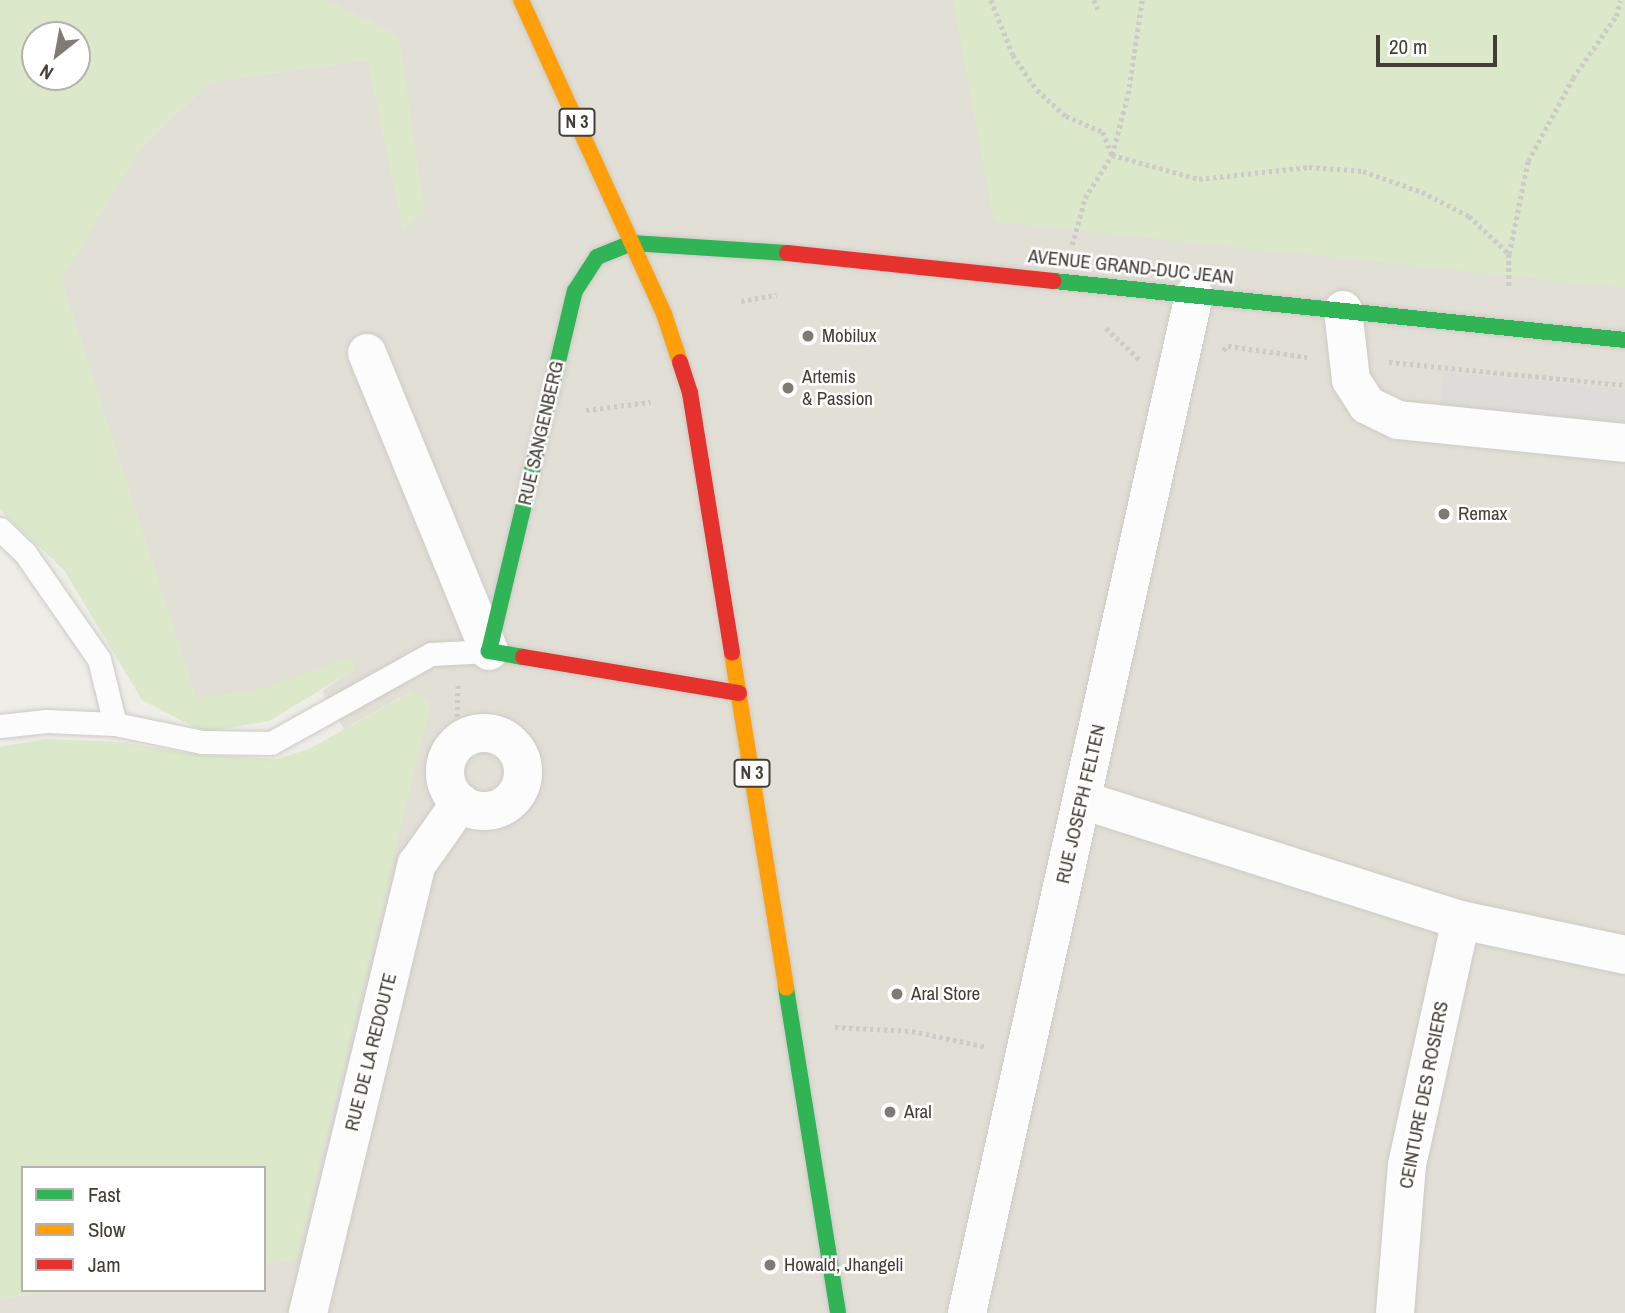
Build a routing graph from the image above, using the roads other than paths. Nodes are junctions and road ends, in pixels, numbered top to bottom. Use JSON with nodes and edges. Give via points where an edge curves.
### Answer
{"nodes":[{"id":1,"x":521,"y":0,"type":"edge"},
{"id":2,"x":632,"y":243,"type":"junction"},
{"id":3,"x":1195,"y":295,"type":"junction"},
{"id":4,"x":1343,"y":310,"type":"junction"},
{"id":5,"x":1625,"y":340,"type":"edge"},
{"id":6,"x":367,"y":353,"type":"dead end"},
{"id":7,"x":1625,"y":443,"type":"edge"},
{"id":8,"x":0,"y":529,"type":"edge"},
{"id":9,"x":474,"y":651,"type":"junction"},
{"id":10,"x":739,"y":694,"type":"junction"},
{"id":11,"x":115,"y":724,"type":"junction"},
{"id":12,"x":0,"y":726,"type":"edge"},
{"id":13,"x":1082,"y":800,"type":"junction"},
{"id":14,"x":460,"y":803,"type":"junction"},
{"id":15,"x":1461,"y":920,"type":"junction"},
{"id":16,"x":1625,"y":955,"type":"edge"},
{"id":17,"x":307,"y":1313,"type":"edge"},
{"id":18,"x":838,"y":1313,"type":"edge"},
{"id":19,"x":967,"y":1313,"type":"edge"},
{"id":20,"x":1395,"y":1313,"type":"edge"}],
"edges":[{"from":1,"to":2,"type":"street","number":"N 3"},
{"from":2,"to":3,"type":"street","name":"AVENUE GRAND-DUC JEAN","via":[[724,247]]},
{"from":2,"to":9,"type":"street","name":"RUE SANGENBERG","via":[[597,257],[575,291],[546,415]]},
{"from":2,"to":10,"type":"street","number":"N 3","via":[[664,314],[690,393]]},
{"from":3,"to":4,"type":"street","name":"AVENUE GRAND-DUC JEAN"},
{"from":3,"to":13,"type":"street","name":"RUE JOSEPH FELTEN"},
{"from":4,"to":5,"type":"street","name":"AVENUE GRAND-DUC JEAN"},
{"from":4,"to":7,"type":"street","via":[[1351,380],[1367,405],[1398,419]]},
{"from":6,"to":9,"type":"street"},
{"from":8,"to":11,"type":"lane","via":[[25,553],[99,659]]},
{"from":9,"to":10,"type":"street"},
{"from":9,"to":11,"type":"lane","via":[[431,654],[271,743],[202,742]]},
{"from":10,"to":18,"type":"street","number":"N 3"},
{"from":11,"to":12,"type":"lane","via":[[46,721]]},
{"from":13,"to":15,"type":"street"},
{"from":13,"to":19,"type":"street","name":"RUE JOSEPH FELTEN"},
{"from":14,"to":14,"type":"street","via":[[451,794],[445,768],[456,744],[467,737],[492,734],[513,747],[523,770],[517,794],[497,810],[484,812]]},
{"from":14,"to":17,"type":"street","name":"RUE DE LA REDOUTE","via":[[417,864]]},
{"from":15,"to":16,"type":"street"},
{"from":15,"to":20,"type":"street","name":"CEINTURE DES ROSIERS","via":[[1406,1165]]}]}
